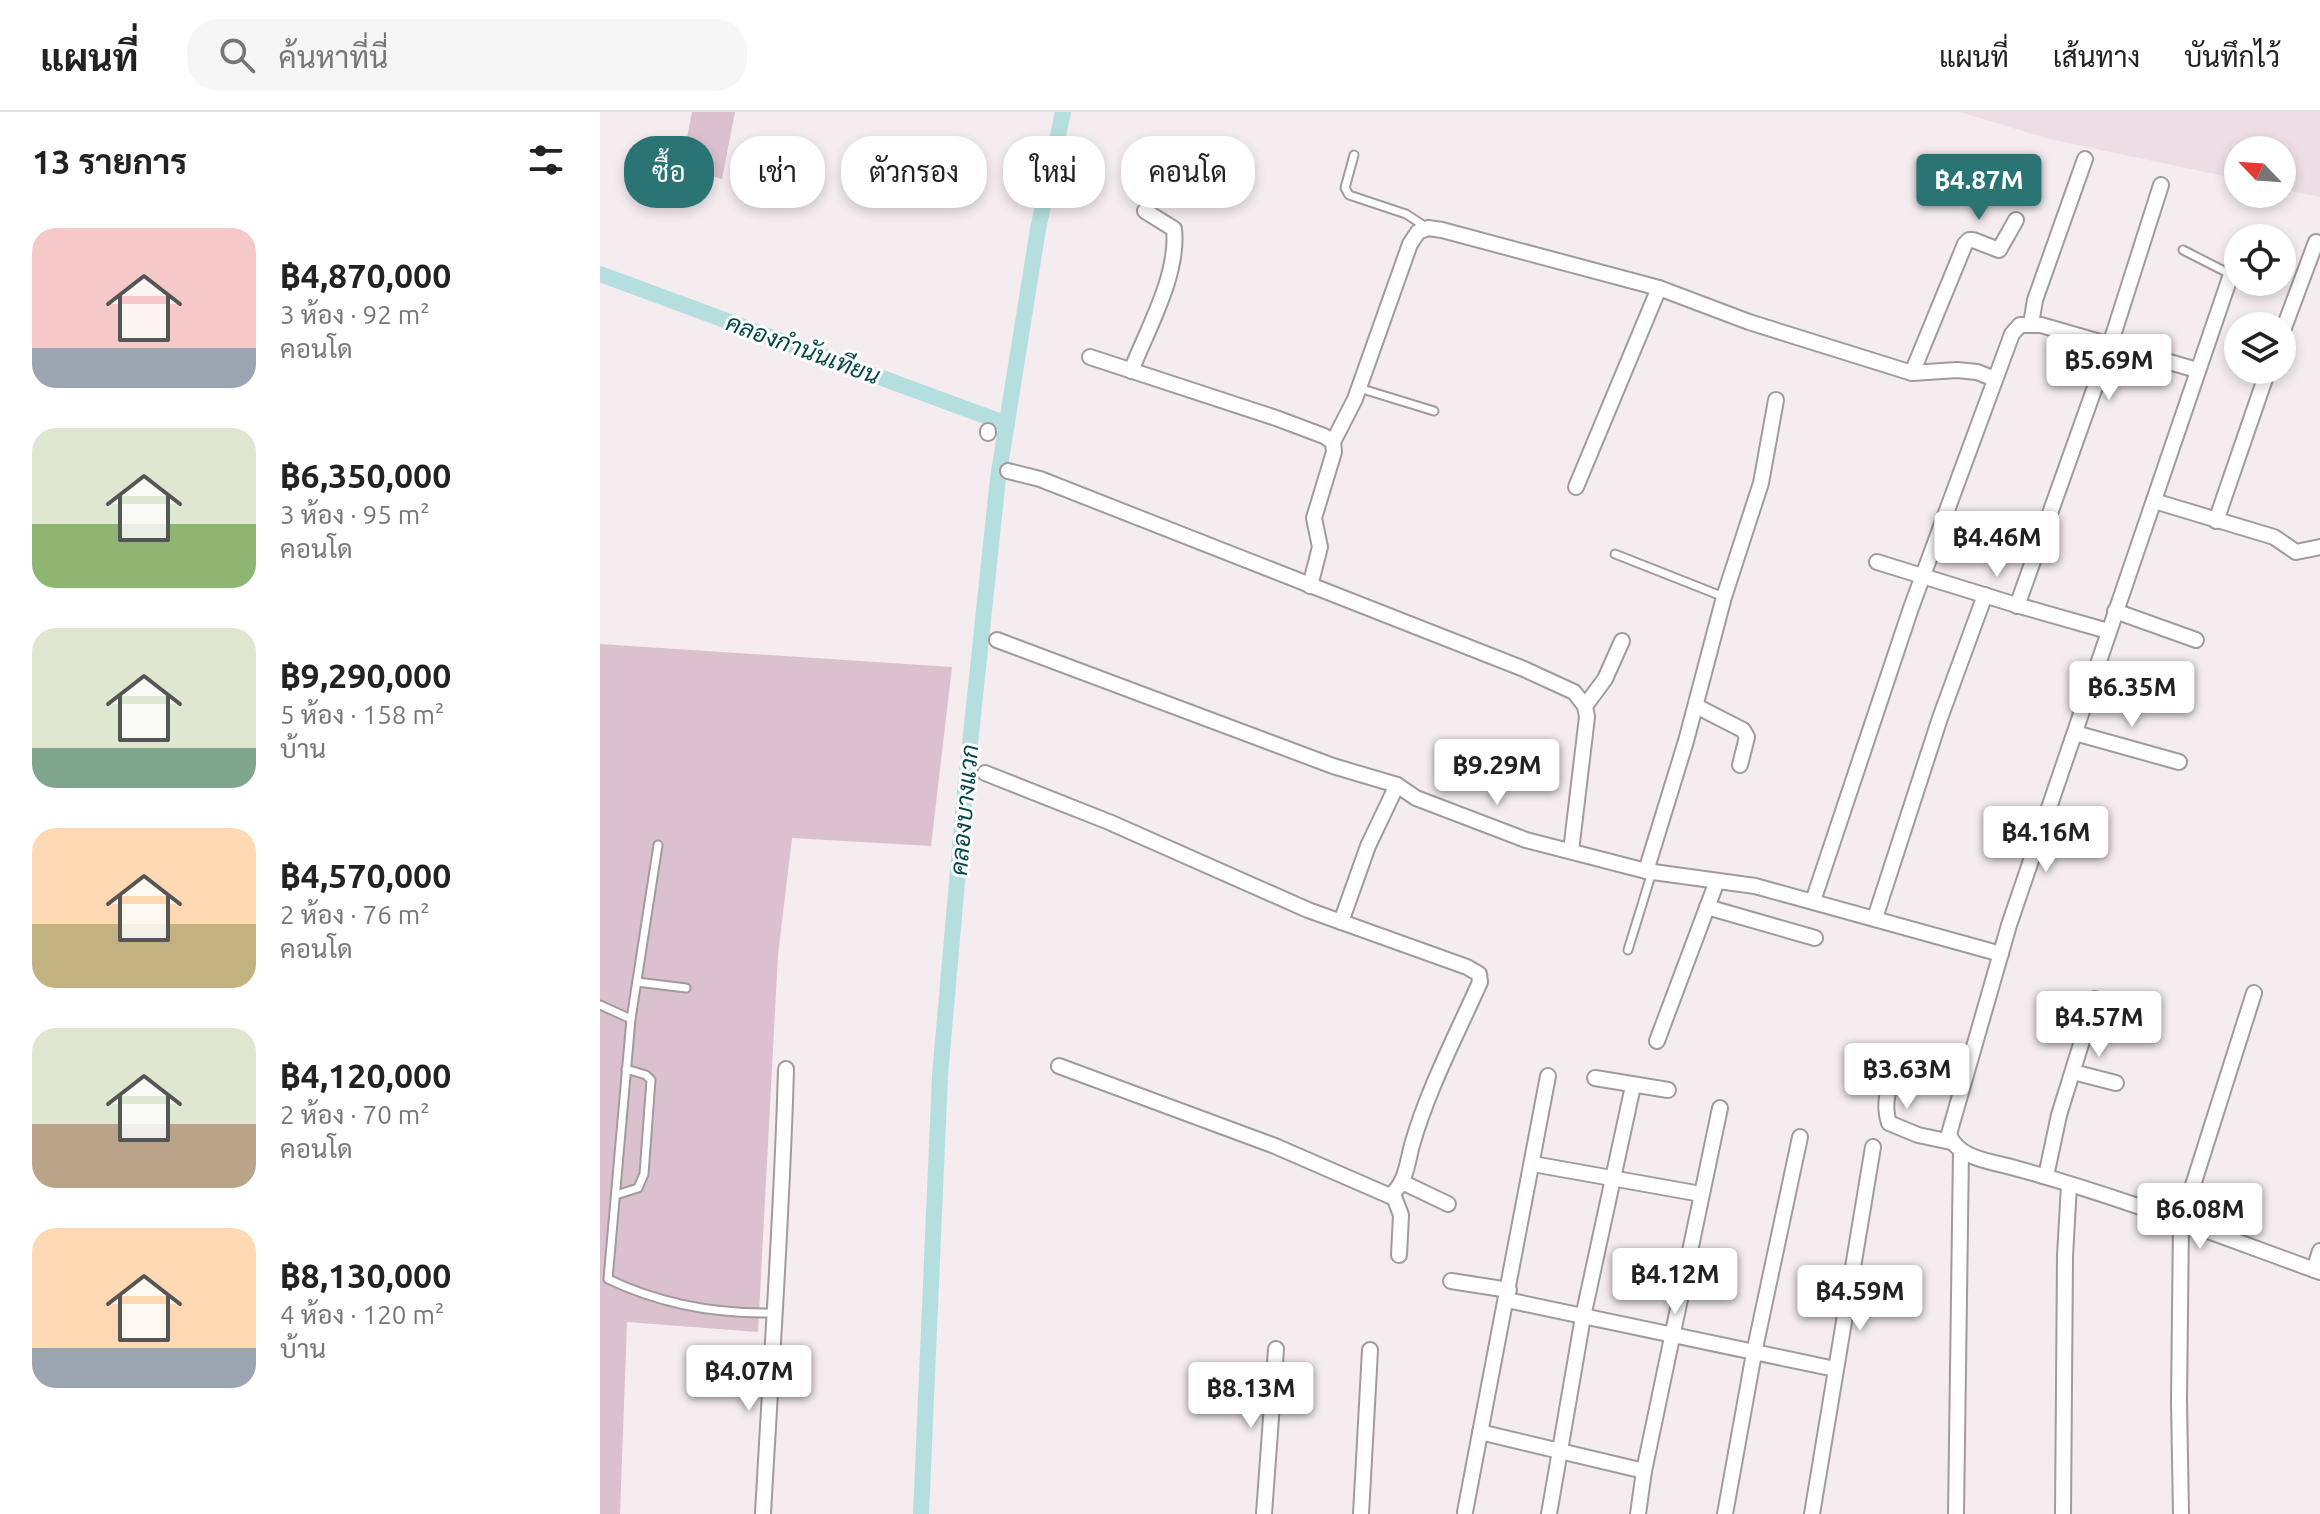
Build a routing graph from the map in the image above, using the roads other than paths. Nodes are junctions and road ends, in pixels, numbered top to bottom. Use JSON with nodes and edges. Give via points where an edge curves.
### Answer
{"nodes":[{"id":1,"x":1354,"y":155,"type":"dead end"},
{"id":2,"x":2085,"y":159,"type":"dead end"},
{"id":3,"x":2161,"y":185,"type":"dead end"},
{"id":4,"x":1145,"y":211,"type":"dead end"},
{"id":5,"x":2016,"y":220,"type":"dead end"},
{"id":6,"x":1428,"y":228,"type":"junction"},
{"id":7,"x":2316,"y":242,"type":"dead end"},
{"id":8,"x":2183,"y":250,"type":"dead end"},
{"id":9,"x":2224,"y":271,"type":"edge"},
{"id":10,"x":1659,"y":288,"type":"junction"},
{"id":11,"x":2224,"y":291,"type":"edge"},
{"id":12,"x":2290,"y":312,"type":"edge"},
{"id":13,"x":2031,"y":324,"type":"junction"},
{"id":14,"x":2110,"y":345,"type":"junction"},
{"id":15,"x":1090,"y":357,"type":"dead end"},
{"id":16,"x":2197,"y":370,"type":"junction"},
{"id":17,"x":1131,"y":371,"type":"junction"},
{"id":18,"x":1912,"y":373,"type":"junction"},
{"id":19,"x":1995,"y":379,"type":"junction"},
{"id":20,"x":2263,"y":384,"type":"edge"},
{"id":21,"x":1359,"y":388,"type":"junction"},
{"id":22,"x":1776,"y":400,"type":"dead end"},
{"id":23,"x":1434,"y":411,"type":"dead end"},
{"id":24,"x":1333,"y":442,"type":"junction"},
{"id":25,"x":1008,"y":471,"type":"dead end"},
{"id":26,"x":1576,"y":487,"type":"dead end"},
{"id":27,"x":2154,"y":501,"type":"junction"},
{"id":28,"x":2216,"y":521,"type":"junction"},
{"id":29,"x":2320,"y":547,"type":"edge"},
{"id":30,"x":1615,"y":554,"type":"dead end"},
{"id":31,"x":1877,"y":562,"type":"dead end"},
{"id":32,"x":1924,"y":575,"type":"junction"},
{"id":33,"x":1310,"y":586,"type":"junction"},
{"id":34,"x":1985,"y":595,"type":"junction"},
{"id":35,"x":1724,"y":597,"type":"junction"},
{"id":36,"x":2017,"y":606,"type":"junction"},
{"id":37,"x":2115,"y":611,"type":"junction"},
{"id":38,"x":2108,"y":631,"type":"junction"},
{"id":39,"x":997,"y":640,"type":"dead end"},
{"id":40,"x":2196,"y":640,"type":"dead end"},
{"id":41,"x":1622,"y":641,"type":"dead end"},
{"id":42,"x":1585,"y":706,"type":"junction"},
{"id":43,"x":1696,"y":706,"type":"junction"},
{"id":44,"x":2075,"y":733,"type":"junction"},
{"id":45,"x":2179,"y":762,"type":"dead end"},
{"id":46,"x":1740,"y":765,"type":"dead end"},
{"id":47,"x":985,"y":773,"type":"dead end"},
{"id":48,"x":1397,"y":785,"type":"junction"},
{"id":49,"x":658,"y":845,"type":"dead end"},
{"id":50,"x":1571,"y":851,"type":"junction"},
{"id":51,"x":1649,"y":871,"type":"junction"},
{"id":52,"x":1717,"y":881,"type":"junction"},
{"id":53,"x":1813,"y":901,"type":"junction"},
{"id":54,"x":1707,"y":907,"type":"junction"},
{"id":55,"x":1875,"y":918,"type":"junction"},
{"id":56,"x":1341,"y":922,"type":"junction"},
{"id":57,"x":1815,"y":938,"type":"dead end"},
{"id":58,"x":1628,"y":950,"type":"dead end"},
{"id":59,"x":2001,"y":954,"type":"junction"},
{"id":60,"x":637,"y":982,"type":"junction"},
{"id":61,"x":686,"y":988,"type":"dead end"},
{"id":62,"x":2254,"y":993,"type":"dead end"},
{"id":63,"x":2095,"y":999,"type":"dead end"},
{"id":64,"x":600,"y":1006,"type":"edge"},
{"id":65,"x":631,"y":1019,"type":"junction"},
{"id":66,"x":1657,"y":1041,"type":"dead end"},
{"id":67,"x":1901,"y":1058,"type":"dead end"},
{"id":68,"x":1059,"y":1066,"type":"dead end"},
{"id":69,"x":626,"y":1069,"type":"junction"},
{"id":70,"x":786,"y":1069,"type":"dead end"},
{"id":71,"x":2073,"y":1072,"type":"junction"},
{"id":72,"x":1548,"y":1076,"type":"dead end"},
{"id":73,"x":1595,"y":1078,"type":"dead end"},
{"id":74,"x":2116,"y":1083,"type":"dead end"},
{"id":75,"x":1633,"y":1086,"type":"junction"},
{"id":76,"x":1668,"y":1090,"type":"dead end"},
{"id":77,"x":1720,"y":1108,"type":"dead end"},
{"id":78,"x":1800,"y":1137,"type":"dead end"},
{"id":79,"x":1956,"y":1146,"type":"junction"},
{"id":80,"x":1873,"y":1147,"type":"dead end"},
{"id":81,"x":1533,"y":1164,"type":"junction"},
{"id":82,"x":2046,"y":1176,"type":"junction"},
{"id":83,"x":1613,"y":1180,"type":"junction"},
{"id":84,"x":2069,"y":1185,"type":"junction"},
{"id":85,"x":1397,"y":1188,"type":"junction"},
{"id":86,"x":1701,"y":1194,"type":"junction"},
{"id":87,"x":616,"y":1195,"type":"junction"},
{"id":88,"x":1448,"y":1204,"type":"dead end"},
{"id":89,"x":2181,"y":1223,"type":"junction"},
{"id":90,"x":2320,"y":1251,"type":"edge"},
{"id":91,"x":1399,"y":1255,"type":"dead end"},
{"id":92,"x":2317,"y":1271,"type":"edge"},
{"id":93,"x":604,"y":1279,"type":"edge"},
{"id":94,"x":1451,"y":1281,"type":"dead end"},
{"id":95,"x":1508,"y":1295,"type":"junction"},
{"id":96,"x":773,"y":1313,"type":"junction"},
{"id":97,"x":1583,"y":1317,"type":"junction"},
{"id":98,"x":1673,"y":1335,"type":"junction"},
{"id":99,"x":1276,"y":1349,"type":"dead end"},
{"id":100,"x":1370,"y":1350,"type":"dead end"},
{"id":101,"x":1754,"y":1353,"type":"junction"},
{"id":102,"x":1835,"y":1369,"type":"junction"},
{"id":103,"x":1480,"y":1432,"type":"junction"},
{"id":104,"x":1561,"y":1451,"type":"junction"},
{"id":105,"x":1644,"y":1471,"type":"junction"},
{"id":106,"x":767,"y":1512,"type":"edge"},
{"id":107,"x":1465,"y":1512,"type":"dead end"},
{"id":108,"x":1264,"y":1514,"type":"edge"},
{"id":109,"x":1361,"y":1514,"type":"edge"},
{"id":110,"x":1549,"y":1514,"type":"edge"},
{"id":111,"x":1638,"y":1514,"type":"edge"},
{"id":112,"x":1725,"y":1514,"type":"edge"},
{"id":113,"x":1812,"y":1514,"type":"edge"},
{"id":114,"x":1956,"y":1514,"type":"edge"},
{"id":115,"x":2063,"y":1514,"type":"edge"},
{"id":116,"x":2181,"y":1514,"type":"edge"}],
"edges":[{"from":1,"to":6,"type":"lane","via":[[1345,188],[1349,195],[1406,214]]},
{"from":2,"to":13,"type":"street"},
{"from":3,"to":14,"type":"street"},
{"from":4,"to":17,"type":"street","via":[[1174,229],[1176,246]]},
{"from":5,"to":18,"type":"street","via":[[1999,250],[1973,240],[1965,244]]},
{"from":6,"to":10,"type":"street"},
{"from":6,"to":21,"type":"street","via":[[1410,244]]},
{"from":7,"to":12,"type":"street"},
{"from":8,"to":9,"type":"lane"},
{"from":10,"to":18,"type":"street"},
{"from":10,"to":26,"type":"street"},
{"from":11,"to":16,"type":"street"},
{"from":13,"to":14,"type":"street"},
{"from":13,"to":19,"type":"street","via":[[2020,325],[2012,334]]},
{"from":14,"to":16,"type":"street"},
{"from":14,"to":36,"type":"street"},
{"from":15,"to":17,"type":"street"},
{"from":16,"to":27,"type":"street"},
{"from":17,"to":24,"type":"street"},
{"from":18,"to":19,"type":"street","via":[[1957,370]]},
{"from":19,"to":32,"type":"street"},
{"from":20,"to":28,"type":"street"},
{"from":21,"to":23,"type":"lane"},
{"from":21,"to":24,"type":"street"},
{"from":22,"to":35,"type":"street","via":[[1761,483]]},
{"from":24,"to":33,"type":"street","via":[[1314,518],[1320,547]]},
{"from":25,"to":33,"type":"street"},
{"from":27,"to":28,"type":"street"},
{"from":27,"to":37,"type":"street"},
{"from":28,"to":29,"type":"street","via":[[2274,537],[2296,552]]},
{"from":30,"to":35,"type":"lane"},
{"from":31,"to":32,"type":"street"},
{"from":32,"to":34,"type":"street"},
{"from":32,"to":53,"type":"street"},
{"from":33,"to":42,"type":"street","via":[[1524,669],[1574,692]]},
{"from":34,"to":36,"type":"street"},
{"from":34,"to":55,"type":"street"},
{"from":35,"to":43,"type":"street"},
{"from":36,"to":38,"type":"street"},
{"from":37,"to":38,"type":"street"},
{"from":37,"to":40,"type":"street"},
{"from":38,"to":44,"type":"street"},
{"from":39,"to":48,"type":"street"},
{"from":41,"to":42,"type":"street","via":[[1605,679]]},
{"from":42,"to":50,"type":"street"},
{"from":43,"to":46,"type":"street","via":[[1743,730],[1747,737]]},
{"from":43,"to":51,"type":"street"},
{"from":44,"to":45,"type":"street"},
{"from":44,"to":59,"type":"street"},
{"from":47,"to":56,"type":"street"},
{"from":48,"to":50,"type":"street","via":[[1416,798],[1526,840]]},
{"from":48,"to":56,"type":"street"},
{"from":49,"to":60,"type":"lane"},
{"from":50,"to":51,"type":"street"},
{"from":51,"to":52,"type":"street"},
{"from":51,"to":58,"type":"lane"},
{"from":52,"to":53,"type":"street"},
{"from":52,"to":54,"type":"street"},
{"from":53,"to":55,"type":"street"},
{"from":54,"to":57,"type":"street"},
{"from":54,"to":66,"type":"street"},
{"from":55,"to":59,"type":"street"},
{"from":56,"to":85,"type":"street","via":[[1479,974]]},
{"from":59,"to":79,"type":"street","via":[[1955,1108],[1949,1134]]},
{"from":60,"to":61,"type":"lane"},
{"from":60,"to":65,"type":"lane"},
{"from":62,"to":89,"type":"street"},
{"from":63,"to":71,"type":"street"},
{"from":64,"to":65,"type":"lane"},
{"from":65,"to":69,"type":"lane"},
{"from":67,"to":79,"type":"street","via":[[1885,1097],[1889,1123]]},
{"from":68,"to":85,"type":"street","via":[[1275,1146],[1377,1192],[1390,1196]]},
{"from":69,"to":87,"type":"lane"},
{"from":69,"to":87,"type":"lane","via":[[651,1080],[648,1130],[638,1188]]},
{"from":70,"to":96,"type":"street"},
{"from":71,"to":74,"type":"street"},
{"from":71,"to":82,"type":"street"},
{"from":72,"to":81,"type":"street"},
{"from":73,"to":75,"type":"street"},
{"from":75,"to":76,"type":"street"},
{"from":75,"to":83,"type":"street"},
{"from":77,"to":86,"type":"street"},
{"from":78,"to":101,"type":"street"},
{"from":79,"to":82,"type":"street","via":[[1975,1157]]},
{"from":79,"to":114,"type":"street"},
{"from":80,"to":102,"type":"street"},
{"from":81,"to":83,"type":"street"},
{"from":81,"to":95,"type":"street"},
{"from":82,"to":84,"type":"street"},
{"from":83,"to":86,"type":"street"},
{"from":83,"to":97,"type":"street"},
{"from":84,"to":89,"type":"street"},
{"from":84,"to":115,"type":"street"},
{"from":85,"to":88,"type":"street"},
{"from":85,"to":91,"type":"street"},
{"from":86,"to":98,"type":"street"},
{"from":87,"to":93,"type":"lane"},
{"from":89,"to":92,"type":"street"},
{"from":89,"to":116,"type":"street"},
{"from":90,"to":92,"type":"street"},
{"from":93,"to":96,"type":"lane","via":[[674,1303]]},
{"from":94,"to":95,"type":"street"},
{"from":95,"to":97,"type":"street"},
{"from":95,"to":103,"type":"street"},
{"from":96,"to":106,"type":"street"},
{"from":97,"to":98,"type":"street"},
{"from":97,"to":104,"type":"street"},
{"from":98,"to":101,"type":"street"},
{"from":98,"to":105,"type":"street"},
{"from":99,"to":108,"type":"street"},
{"from":100,"to":109,"type":"street"},
{"from":101,"to":102,"type":"street"},
{"from":101,"to":112,"type":"street"},
{"from":102,"to":113,"type":"street"},
{"from":103,"to":104,"type":"street"},
{"from":103,"to":107,"type":"street"},
{"from":104,"to":105,"type":"street"},
{"from":104,"to":110,"type":"street"},
{"from":105,"to":111,"type":"street"}]}
